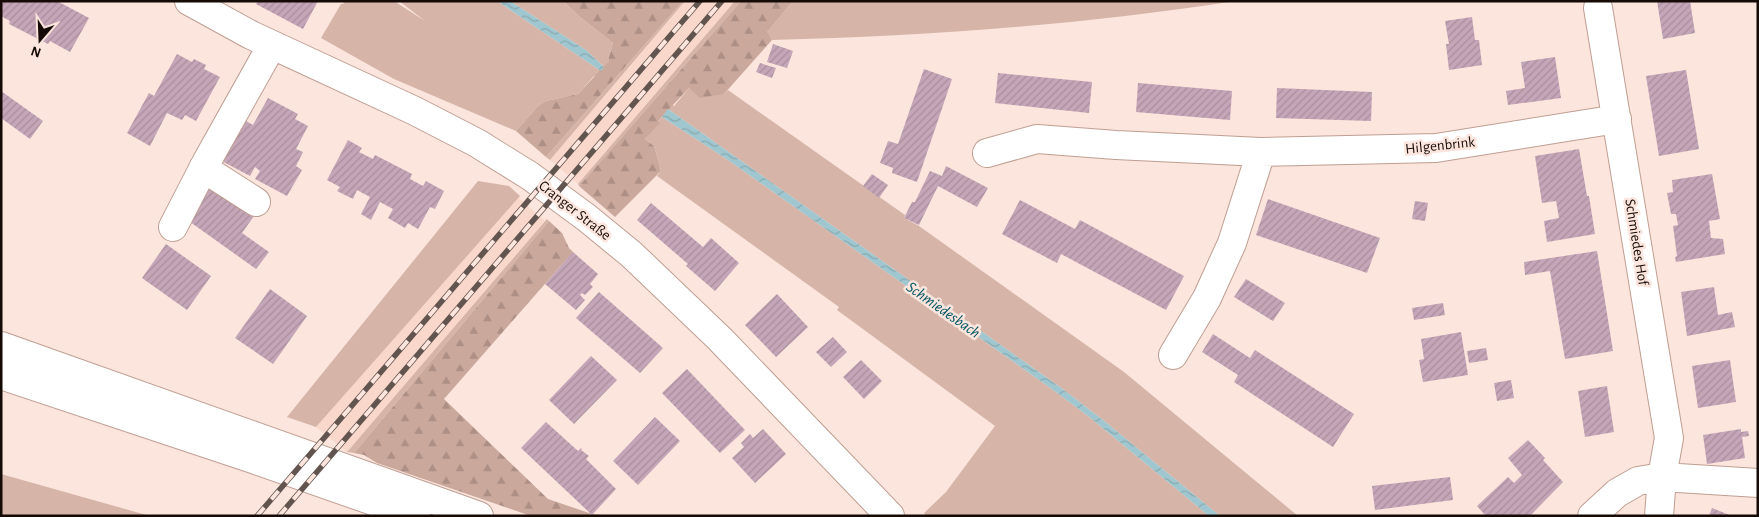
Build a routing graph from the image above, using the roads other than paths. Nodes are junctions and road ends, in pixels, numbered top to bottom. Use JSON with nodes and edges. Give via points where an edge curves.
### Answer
{"nodes":[{"id":1,"x":189,"y":1,"type":"edge"},
{"id":2,"x":1598,"y":8,"type":"dead end"},
{"id":3,"x":272,"y":45,"type":"junction"},
{"id":4,"x":1617,"y":119,"type":"junction"},
{"id":5,"x":1261,"y":152,"type":"junction"},
{"id":6,"x":988,"y":153,"type":"dead end"},
{"id":7,"x":203,"y":168,"type":"junction"},
{"id":8,"x":256,"y":202,"type":"dead end"},
{"id":9,"x":173,"y":227,"type":"dead end"},
{"id":10,"x":1,"y":346,"type":"edge"},
{"id":11,"x":1173,"y":355,"type":"dead end"},
{"id":12,"x":1,"y":375,"type":"edge"},
{"id":13,"x":1662,"y":477,"type":"junction"},
{"id":14,"x":1758,"y":483,"type":"edge"},
{"id":15,"x":416,"y":516,"type":"edge"},
{"id":16,"x":479,"y":516,"type":"edge"},
{"id":17,"x":890,"y":516,"type":"edge"},
{"id":18,"x":1592,"y":516,"type":"edge"},
{"id":19,"x":1659,"y":516,"type":"edge"}],
"edges":[{"from":1,"to":3,"type":"main road","name":"Cranger Straße"},
{"from":2,"to":4,"type":"main road","name":"Schmiedes Hof"},
{"from":3,"to":7,"type":"main road"},
{"from":3,"to":17,"type":"main road","name":"Cranger Straße","via":[[477,143],[530,176],[587,218],[631,254],[720,339]]},
{"from":4,"to":5,"type":"main road","name":"Hilgenbrink","via":[[1436,148]]},
{"from":4,"to":13,"type":"main road","name":"Schmiedes Hof","via":[[1669,438]]},
{"from":5,"to":6,"type":"main road","name":"Hilgenbrink","via":[[1037,139]]},
{"from":5,"to":11,"type":"main road","via":[[1232,243],[1207,298]]},
{"from":7,"to":8,"type":"main road"},
{"from":7,"to":9,"type":"main road"},
{"from":10,"to":16,"type":"main road"},
{"from":12,"to":15,"type":"main road"},
{"from":13,"to":14,"type":"main road"},
{"from":13,"to":18,"type":"main road","via":[[1638,481],[1617,492]]},
{"from":13,"to":19,"type":"main road","name":"Schmiedes Hof"}]}
